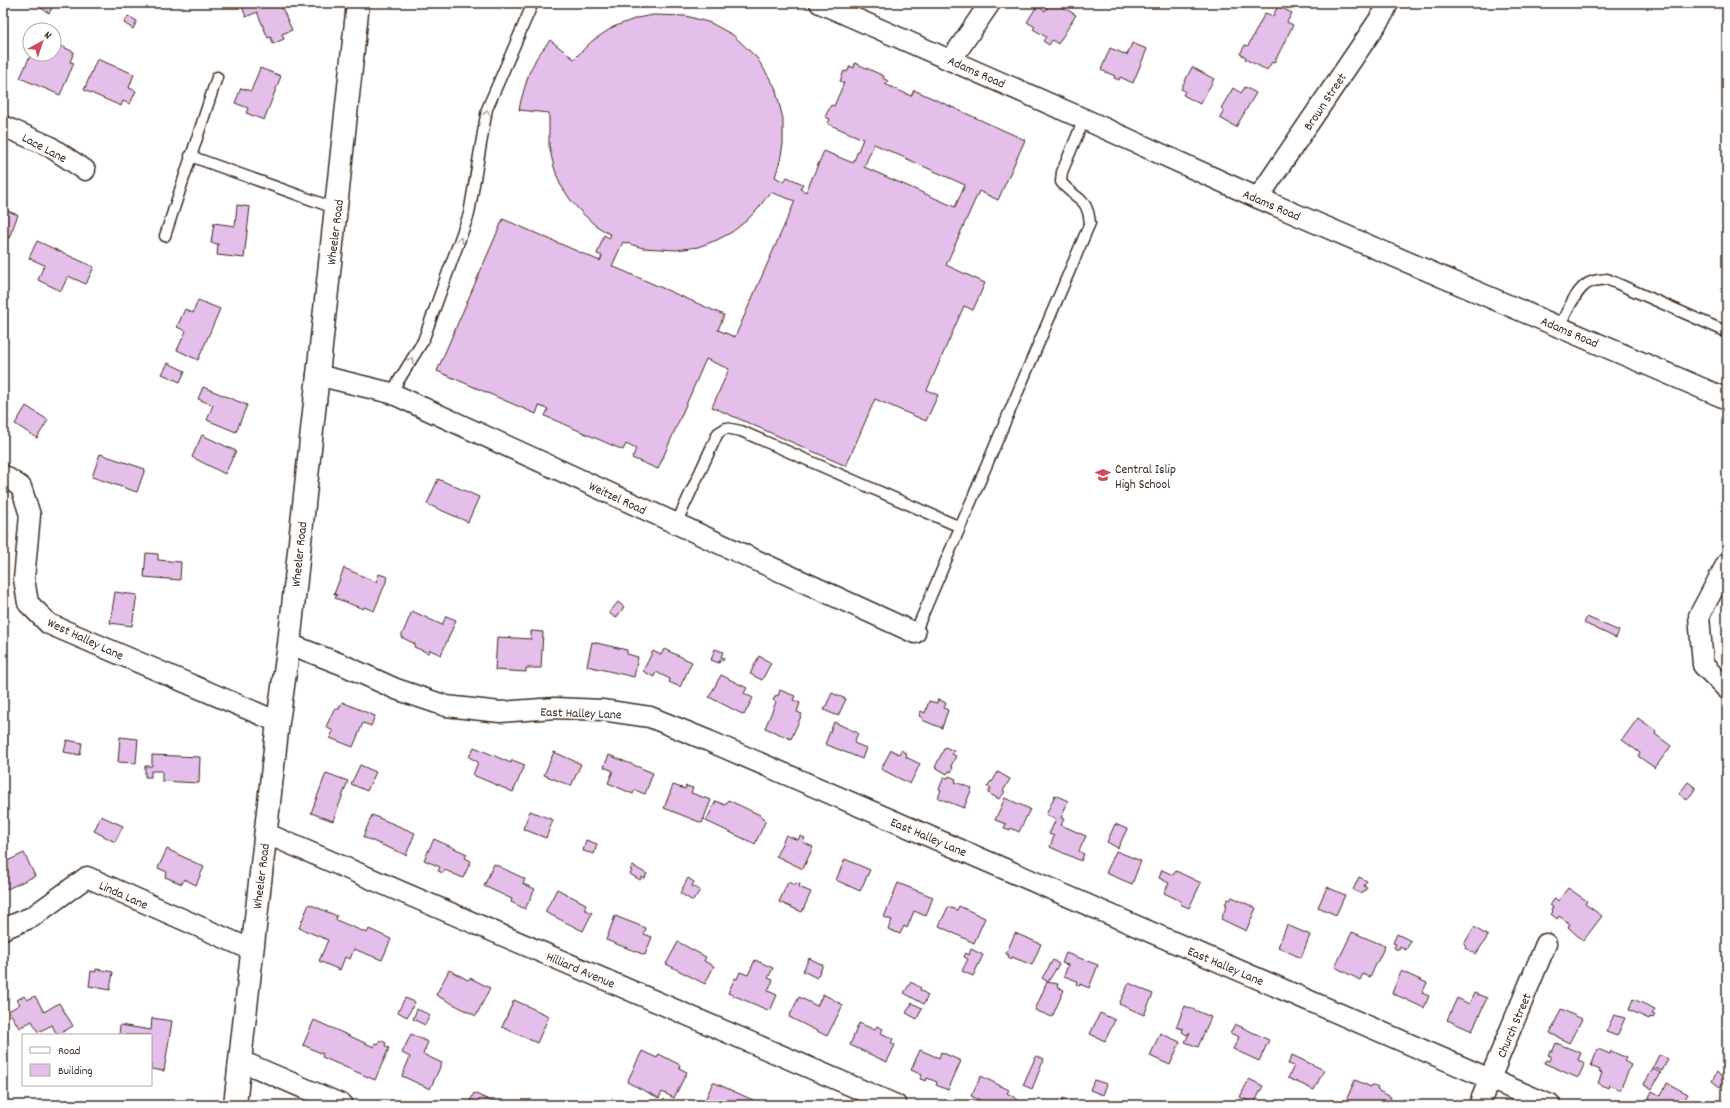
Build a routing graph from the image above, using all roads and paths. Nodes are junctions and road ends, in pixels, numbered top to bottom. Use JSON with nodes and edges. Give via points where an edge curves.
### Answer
{"nodes":[{"id":1,"x":358,"y":3,"type":"edge"},
{"id":2,"x":533,"y":3,"type":"edge"},
{"id":3,"x":820,"y":3,"type":"edge"},
{"id":4,"x":990,"y":3,"type":"edge"},
{"id":5,"x":1388,"y":3,"type":"edge"},
{"id":6,"x":951,"y":60,"type":"junction"},
{"id":7,"x":217,"y":78,"type":"dead end"},
{"id":8,"x":1084,"y":118,"type":"junction"},
{"id":9,"x":3,"y":126,"type":"edge"},
{"id":10,"x":190,"y":156,"type":"junction"},
{"id":11,"x":85,"y":170,"type":"dead end"},
{"id":12,"x":1258,"y":198,"type":"junction"},
{"id":13,"x":337,"y":209,"type":"junction"},
{"id":14,"x":165,"y":236,"type":"dead end"},
{"id":15,"x":1560,"y":326,"type":"junction"},
{"id":16,"x":1727,"y":332,"type":"edge"},
{"id":17,"x":317,"y":375,"type":"junction"},
{"id":18,"x":391,"y":393,"type":"junction"},
{"id":19,"x":1727,"y":399,"type":"edge"},
{"id":20,"x":3,"y":475,"type":"edge"},
{"id":21,"x":676,"y":524,"type":"junction"},
{"id":22,"x":960,"y":527,"type":"junction"},
{"id":23,"x":1727,"y":563,"type":"edge"},
{"id":24,"x":915,"y":633,"type":"joint"},
{"id":25,"x":289,"y":644,"type":"junction"},
{"id":26,"x":1727,"y":689,"type":"edge"},
{"id":27,"x":278,"y":722,"type":"junction"},
{"id":28,"x":265,"y":833,"type":"junction"},
{"id":29,"x":3,"y":929,"type":"edge"},
{"id":30,"x":1546,"y":944,"type":"dead end"},
{"id":31,"x":252,"y":950,"type":"junction"},
{"id":32,"x":240,"y":1061,"type":"junction"},
{"id":33,"x":1490,"y":1080,"type":"junction"},
{"id":34,"x":235,"y":1105,"type":"edge"},
{"id":35,"x":343,"y":1105,"type":"edge"},
{"id":36,"x":896,"y":1105,"type":"edge"},
{"id":37,"x":1479,"y":1105,"type":"edge"},
{"id":38,"x":1550,"y":1105,"type":"edge"}],
"edges":[{"from":1,"to":13,"type":"main road","name":"Wheeler Road"},
{"from":18,"to":2,"type":"lane","one_way":true,"via":[[423,340],[467,221],[487,109]]},
{"from":3,"to":6,"type":"street","name":"Adams Road"},
{"from":4,"to":6,"type":"street"},
{"from":5,"to":12,"type":"street","name":"Brown Street"},
{"from":6,"to":8,"type":"street","name":"Adams Road"},
{"from":7,"to":10,"type":"lane"},
{"from":8,"to":12,"type":"street","name":"Adams Road"},
{"from":8,"to":22,"type":"lane","via":[[1062,172],[1061,182],[1069,192],[1082,200],[1089,211],[1090,224]]},
{"from":9,"to":11,"type":"street","name":"Lace Lane","via":[[49,146]]},
{"from":10,"to":13,"type":"lane"},
{"from":10,"to":14,"type":"lane"},
{"from":12,"to":15,"type":"street","name":"Adams Road"},
{"from":13,"to":17,"type":"main road","name":"Wheeler Road"},
{"from":15,"to":16,"type":"lane","via":[[1580,290],[1589,282],[1607,279]]},
{"from":15,"to":19,"type":"street","name":"Adams Road"},
{"from":17,"to":18,"type":"street","name":"Weitzel Road"},
{"from":17,"to":25,"type":"main road","name":"Wheeler Road"},
{"from":18,"to":21,"type":"street","name":"Weitzel Road"},
{"from":20,"to":27,"type":"street","name":"West Halley Lane","via":[[21,487],[30,515],[24,579],[28,603],[49,624]]},
{"from":21,"to":22,"type":"lane","via":[[718,433],[726,428],[741,431]]},
{"from":21,"to":24,"type":"street","name":"Weitzel Road"},
{"from":22,"to":24,"type":"lane"},
{"from":23,"to":26,"type":"street","via":[[1699,616],[1703,665]]},
{"from":25,"to":27,"type":"main road","name":"Wheeler Road"},
{"from":25,"to":33,"type":"street","name":"East Halley Lane","via":[[396,689],[446,706],[500,712],[554,708],[602,710],[650,717]]},
{"from":27,"to":28,"type":"main road","name":"Wheeler Road"},
{"from":28,"to":31,"type":"main road","name":"Wheeler Road"},
{"from":28,"to":36,"type":"street","name":"Hilliard Avenue"},
{"from":29,"to":31,"type":"street","name":"Linda Lane","via":[[32,917],[87,877]]},
{"from":30,"to":33,"type":"street","name":"Church Street"},
{"from":31,"to":32,"type":"main road","name":"Wheeler Road"},
{"from":32,"to":34,"type":"main road","name":"Wheeler Road"},
{"from":32,"to":35,"type":"street"},
{"from":33,"to":37,"type":"street","name":"Church Street"},
{"from":33,"to":38,"type":"street","name":"East Halley Lane"}]}
